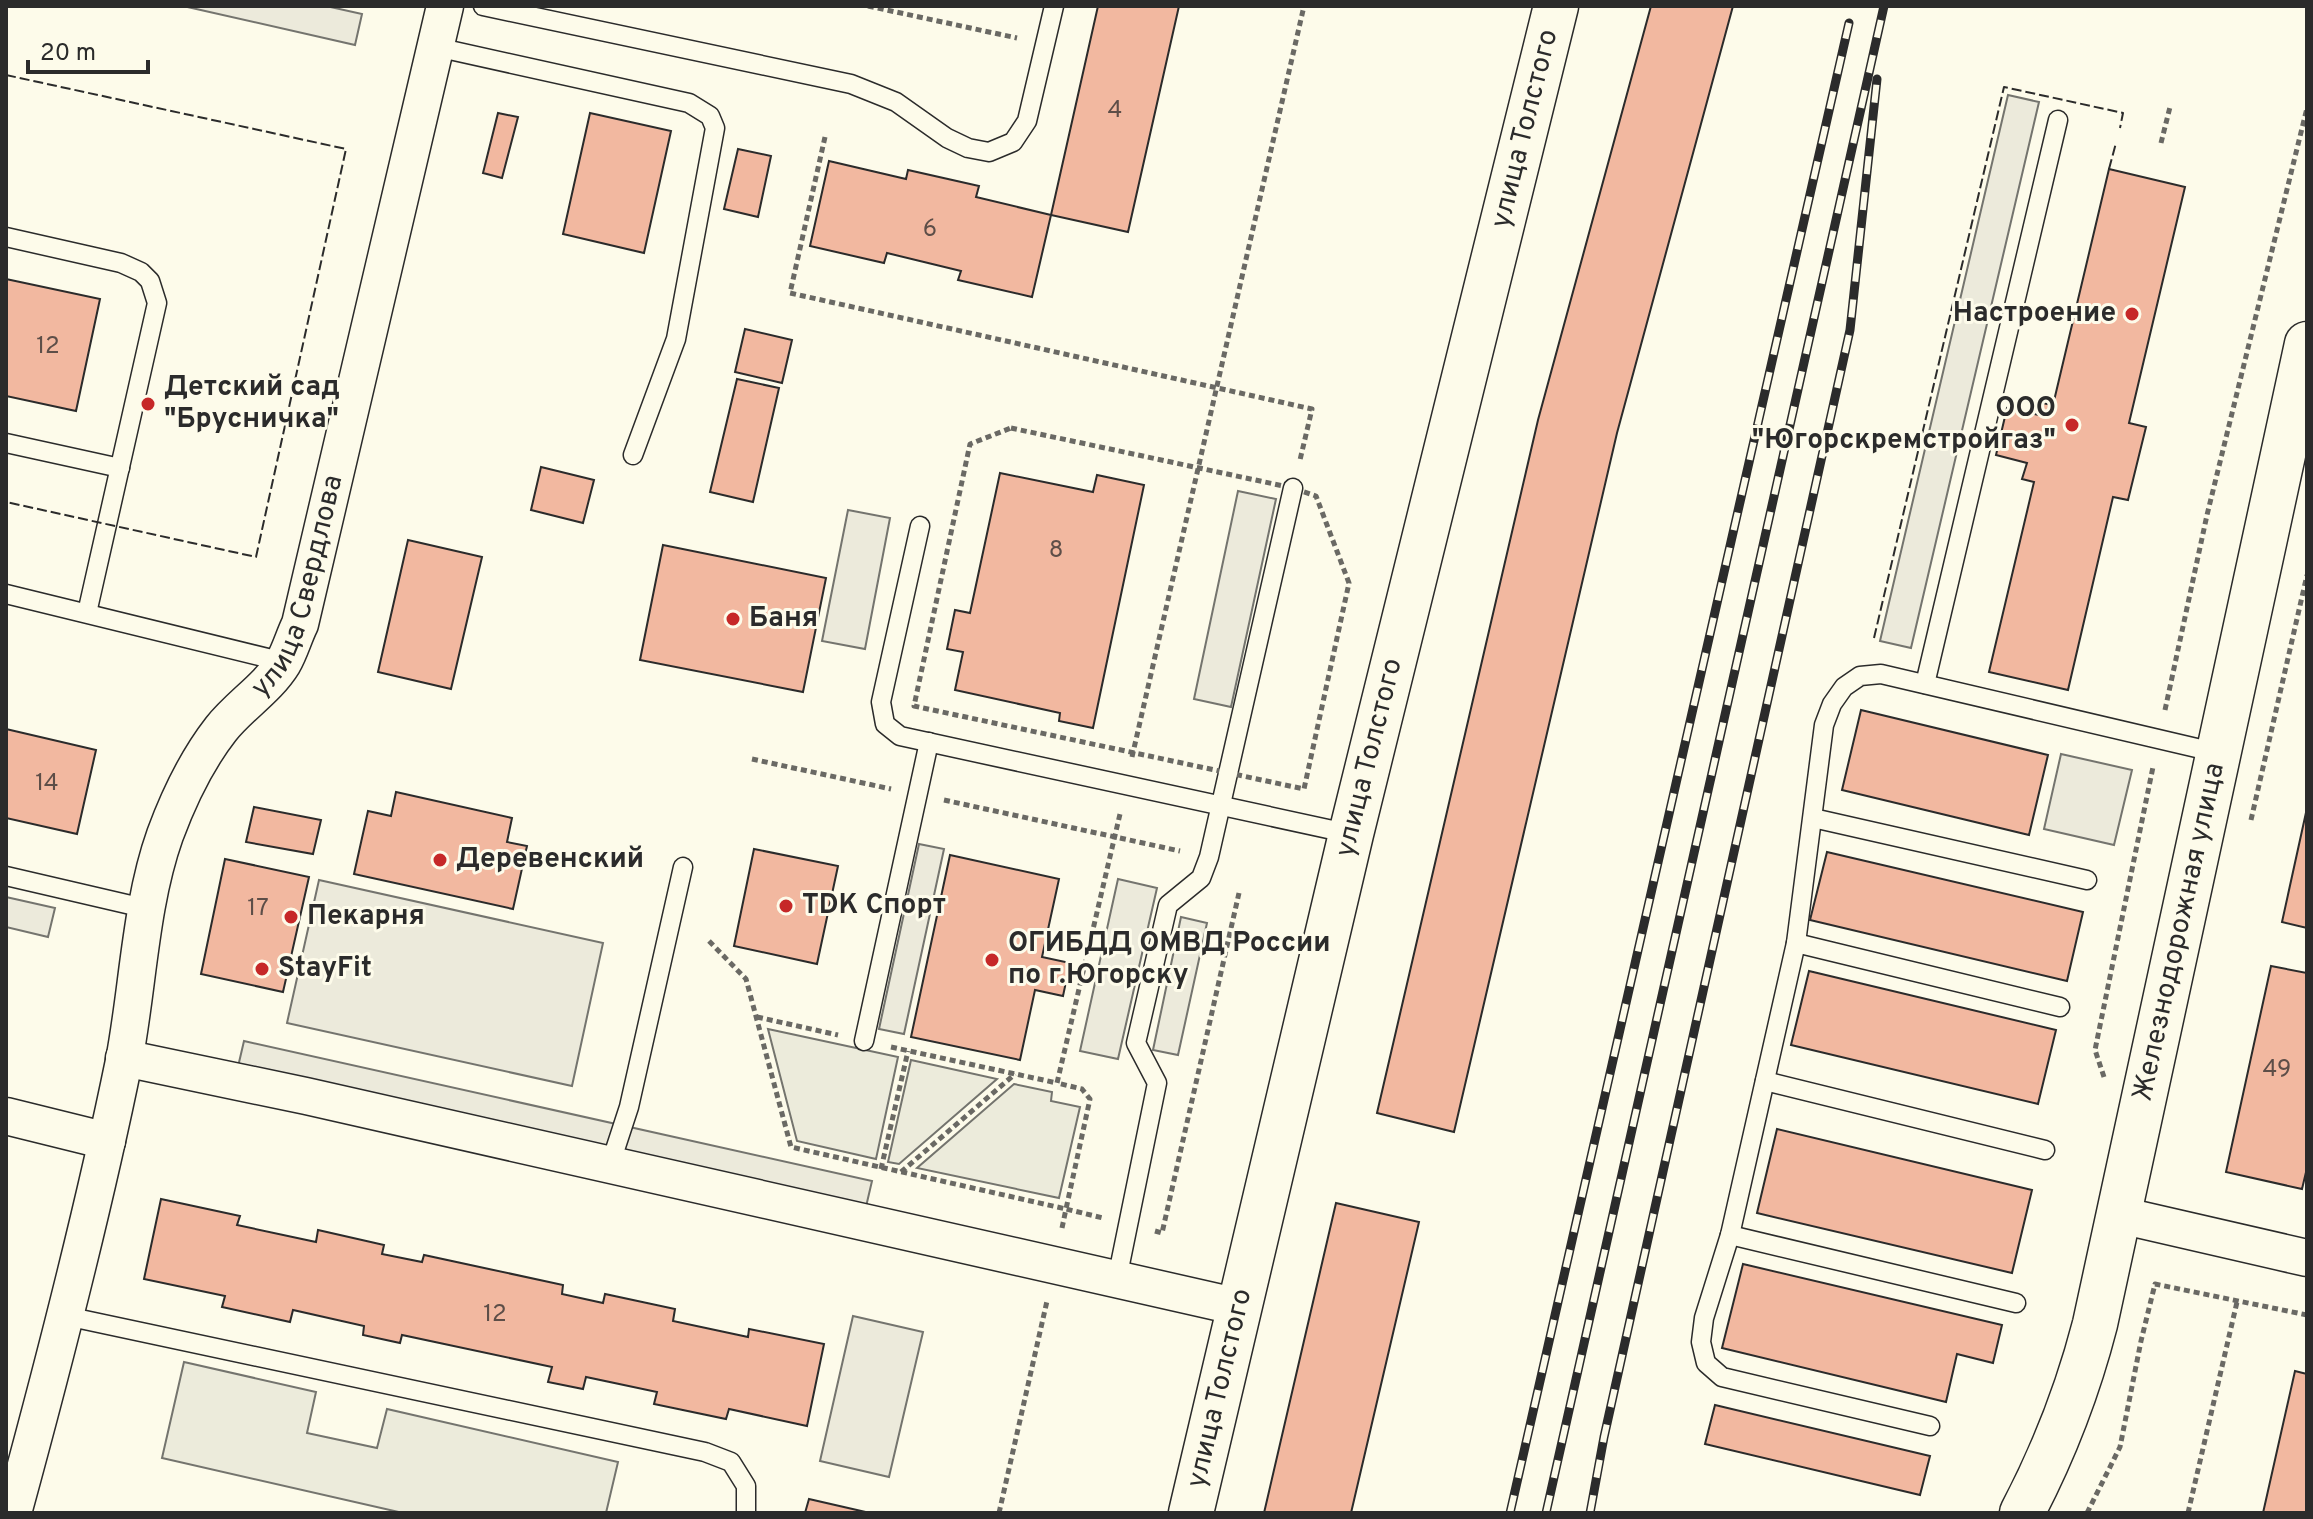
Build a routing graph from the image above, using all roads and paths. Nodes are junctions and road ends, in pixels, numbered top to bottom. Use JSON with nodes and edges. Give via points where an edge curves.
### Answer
{"nodes":[{"id":1,"x":445,"y":6,"type":"edge"},
{"id":2,"x":483,"y":6,"type":"edge"},
{"id":3,"x":868,"y":6,"type":"edge"},
{"id":4,"x":1054,"y":6,"type":"edge"},
{"id":5,"x":1304,"y":6,"type":"edge"},
{"id":6,"x":1556,"y":6,"type":"edge"},
{"id":7,"x":1046,"y":44,"type":"junction"},
{"id":8,"x":436,"y":47,"type":"junction"},
{"id":9,"x":2170,"y":107,"type":"dead end"},
{"id":10,"x":2307,"y":108,"type":"edge"},
{"id":11,"x":2058,"y":120,"type":"dead end"},
{"id":12,"x":825,"y":137,"type":"dead end"},
{"id":13,"x":2161,"y":143,"type":"dead end"},
{"id":14,"x":6,"y":237,"type":"edge"},
{"id":15,"x":2307,"y":344,"type":"edge"},
{"id":16,"x":1217,"y":388,"type":"junction"},
{"id":17,"x":6,"y":443,"type":"edge"},
{"id":18,"x":633,"y":455,"type":"dead end"},
{"id":19,"x":1300,"y":462,"type":"dead end"},
{"id":20,"x":120,"y":468,"type":"junction"},
{"id":21,"x":1198,"y":469,"type":"junction"},
{"id":22,"x":1295,"y":481,"type":"junction"},
{"id":23,"x":920,"y":526,"type":"dead end"},
{"id":24,"x":6,"y":594,"type":"edge"},
{"id":25,"x":87,"y":613,"type":"junction"},
{"id":26,"x":284,"y":662,"type":"junction"},
{"id":27,"x":1925,"y":684,"type":"junction"},
{"id":28,"x":2159,"y":739,"type":"junction"},
{"id":29,"x":929,"y":742,"type":"junction"},
{"id":30,"x":2220,"y":754,"type":"junction"},
{"id":31,"x":1133,"y":755,"type":"junction"},
{"id":32,"x":752,"y":759,"type":"dead end"},
{"id":33,"x":1228,"y":774,"type":"junction"},
{"id":34,"x":1126,"y":784,"type":"junction"},
{"id":35,"x":918,"y":794,"type":"junction"},
{"id":36,"x":1221,"y":804,"type":"junction"},
{"id":37,"x":1813,"y":818,"type":"junction"},
{"id":38,"x":1351,"y":834,"type":"junction"},
{"id":39,"x":1115,"y":836,"type":"junction"},
{"id":40,"x":1209,"y":857,"type":"junction"},
{"id":41,"x":683,"y":867,"type":"dead end"},
{"id":42,"x":6,"y":876,"type":"edge"},
{"id":43,"x":2087,"y":880,"type":"dead end"},
{"id":44,"x":1239,"y":893,"type":"dead end"},
{"id":45,"x":148,"y":909,"type":"junction"},
{"id":46,"x":709,"y":941,"type":"dead end"},
{"id":47,"x":1796,"y":943,"type":"junction"},
{"id":48,"x":2060,"y":1007,"type":"dead end"},
{"id":49,"x":757,"y":1017,"type":"junction"},
{"id":50,"x":864,"y":1041,"type":"junction"},
{"id":51,"x":908,"y":1051,"type":"junction"},
{"id":52,"x":124,"y":1058,"type":"junction"},
{"id":53,"x":1016,"y":1074,"type":"junction"},
{"id":54,"x":1765,"y":1081,"type":"junction"},
{"id":55,"x":1057,"y":1083,"type":"junction"},
{"id":56,"x":2106,"y":1084,"type":"dead end"},
{"id":57,"x":6,"y":1116,"type":"edge"},
{"id":58,"x":107,"y":1141,"type":"junction"},
{"id":59,"x":2045,"y":1150,"type":"dead end"},
{"id":60,"x":610,"y":1165,"type":"junction"},
{"id":61,"x":881,"y":1169,"type":"junction"},
{"id":62,"x":901,"y":1172,"type":"junction"},
{"id":63,"x":1066,"y":1209,"type":"junction"},
{"id":64,"x":2120,"y":1215,"type":"junction"},
{"id":65,"x":1162,"y":1233,"type":"dead end"},
{"id":66,"x":1730,"y":1235,"type":"junction"},
{"id":67,"x":2307,"y":1258,"type":"edge"},
{"id":68,"x":1055,"y":1266,"type":"junction"},
{"id":69,"x":1117,"y":1279,"type":"junction"},
{"id":70,"x":2237,"y":1302,"type":"junction"},
{"id":71,"x":2016,"y":1303,"type":"dead end"},
{"id":72,"x":1239,"y":1307,"type":"junction"},
{"id":73,"x":2307,"y":1315,"type":"edge"},
{"id":74,"x":66,"y":1316,"type":"junction"},
{"id":75,"x":1930,"y":1426,"type":"dead end"},
{"id":76,"x":13,"y":1513,"type":"edge"},
{"id":77,"x":746,"y":1513,"type":"edge"},
{"id":78,"x":999,"y":1513,"type":"edge"},
{"id":79,"x":1191,"y":1513,"type":"edge"},
{"id":80,"x":2022,"y":1513,"type":"edge"},
{"id":81,"x":2087,"y":1513,"type":"edge"},
{"id":82,"x":2188,"y":1513,"type":"edge"}],
"edges":[{"from":1,"to":8,"type":"street","name":"улица Свердлова"},
{"from":2,"to":7,"type":"lane","via":[[851,84],[896,102],[947,138],[989,152],[1013,142],[1027,121]]},
{"from":3,"to":7,"type":"path"},
{"from":4,"to":7,"type":"lane"},
{"from":5,"to":16,"type":"path"},
{"from":6,"to":38,"type":"street","name":"улица Толстого"},
{"from":8,"to":18,"type":"lane","via":[[689,103],[710,116],[715,128],[676,339]]},
{"from":8,"to":26,"type":"street","name":"улица Свердлова","via":[[300,624]]},
{"from":9,"to":13,"type":"path"},
{"from":10,"to":28,"type":"path","via":[[2207,515]]},
{"from":11,"to":27,"type":"lane"},
{"from":12,"to":16,"type":"path","via":[[790,293]]},
{"from":14,"to":20,"type":"lane","via":[[121,263],[150,281],[157,303]]},
{"from":15,"to":30,"type":"street","name":"Железнодорожная улица"},
{"from":16,"to":19,"type":"path","via":[[1312,409]]},
{"from":16,"to":21,"type":"path"},
{"from":17,"to":20,"type":"lane"},
{"from":20,"to":25,"type":"lane"},
{"from":21,"to":22,"type":"path"},
{"from":21,"to":31,"type":"path"},
{"from":21,"to":31,"type":"path","via":[[1011,428],[970,444],[914,706]]},
{"from":22,"to":33,"type":"lane"},
{"from":22,"to":33,"type":"path","via":[[1316,496],[1349,583],[1304,789]]},
{"from":23,"to":29,"type":"lane","via":[[881,702],[885,724],[900,736]]},
{"from":24,"to":25,"type":"lane"},
{"from":25,"to":26,"type":"lane"},
{"from":26,"to":45,"type":"street","name":"улица Свердлова","via":[[222,728],[193,770],[163,839]]},
{"from":27,"to":28,"type":"lane"},
{"from":27,"to":37,"type":"lane","via":[[1881,674],[1860,676],[1844,687],[1824,725]]},
{"from":28,"to":30,"type":"lane"},
{"from":28,"to":56,"type":"path","via":[[2095,1050]]},
{"from":29,"to":34,"type":"lane"},
{"from":29,"to":35,"type":"lane"},
{"from":30,"to":64,"type":"street","name":"Железнодорожная улица"},
{"from":31,"to":33,"type":"path"},
{"from":31,"to":34,"type":"path"},
{"from":32,"to":35,"type":"path"},
{"from":33,"to":36,"type":"lane"},
{"from":34,"to":36,"type":"lane"},
{"from":34,"to":39,"type":"path"},
{"from":35,"to":39,"type":"path"},
{"from":35,"to":50,"type":"lane"},
{"from":36,"to":38,"type":"lane"},
{"from":36,"to":40,"type":"lane"},
{"from":37,"to":43,"type":"lane"},
{"from":37,"to":47,"type":"lane"},
{"from":38,"to":72,"type":"street","name":"улица Толстого"},
{"from":39,"to":40,"type":"path"},
{"from":39,"to":55,"type":"path"},
{"from":40,"to":69,"type":"lane","via":[[1201,878],[1168,905],[1136,1043],[1157,1083]]},
{"from":41,"to":60,"type":"lane","via":[[629,1107]]},
{"from":42,"to":45,"type":"lane"},
{"from":44,"to":65,"type":"path"},
{"from":45,"to":52,"type":"street","name":"улица Свердлова"},
{"from":46,"to":49,"type":"path","via":[[746,979]]},
{"from":47,"to":48,"type":"lane"},
{"from":47,"to":54,"type":"lane"},
{"from":49,"to":50,"type":"path"},
{"from":49,"to":61,"type":"path","via":[[791,1147]]},
{"from":50,"to":51,"type":"path"},
{"from":51,"to":53,"type":"path"},
{"from":51,"to":61,"type":"path"},
{"from":52,"to":58,"type":"street","name":"улица Свердлова"},
{"from":52,"to":60,"type":"street"},
{"from":53,"to":55,"type":"path"},
{"from":53,"to":62,"type":"path"},
{"from":54,"to":59,"type":"lane"},
{"from":54,"to":66,"type":"lane"},
{"from":55,"to":63,"type":"path","via":[[1082,1089],[1090,1099]]},
{"from":57,"to":58,"type":"street"},
{"from":58,"to":74,"type":"street","name":"улица Свердлова"},
{"from":60,"to":68,"type":"street"},
{"from":61,"to":62,"type":"path"},
{"from":62,"to":63,"type":"path"},
{"from":63,"to":68,"type":"path"},
{"from":64,"to":67,"type":"street"},
{"from":64,"to":80,"type":"street","name":"Железнодорожная улица","via":[[2084,1368],[2056,1445]]},
{"from":66,"to":71,"type":"lane"},
{"from":66,"to":75,"type":"lane","via":[[1704,1318],[1701,1342],[1706,1363],[1722,1377]]},
{"from":68,"to":69,"type":"street"},
{"from":68,"to":78,"type":"path"},
{"from":69,"to":72,"type":"street"},
{"from":70,"to":73,"type":"path"},
{"from":70,"to":81,"type":"path","via":[[2155,1284],[2120,1447]]},
{"from":70,"to":82,"type":"path"},
{"from":72,"to":79,"type":"street","name":"улица Толстого"},
{"from":74,"to":76,"type":"street","name":"улица Свердлова"},
{"from":74,"to":77,"type":"lane","via":[[705,1452],[731,1462],[746,1486]]}]}
